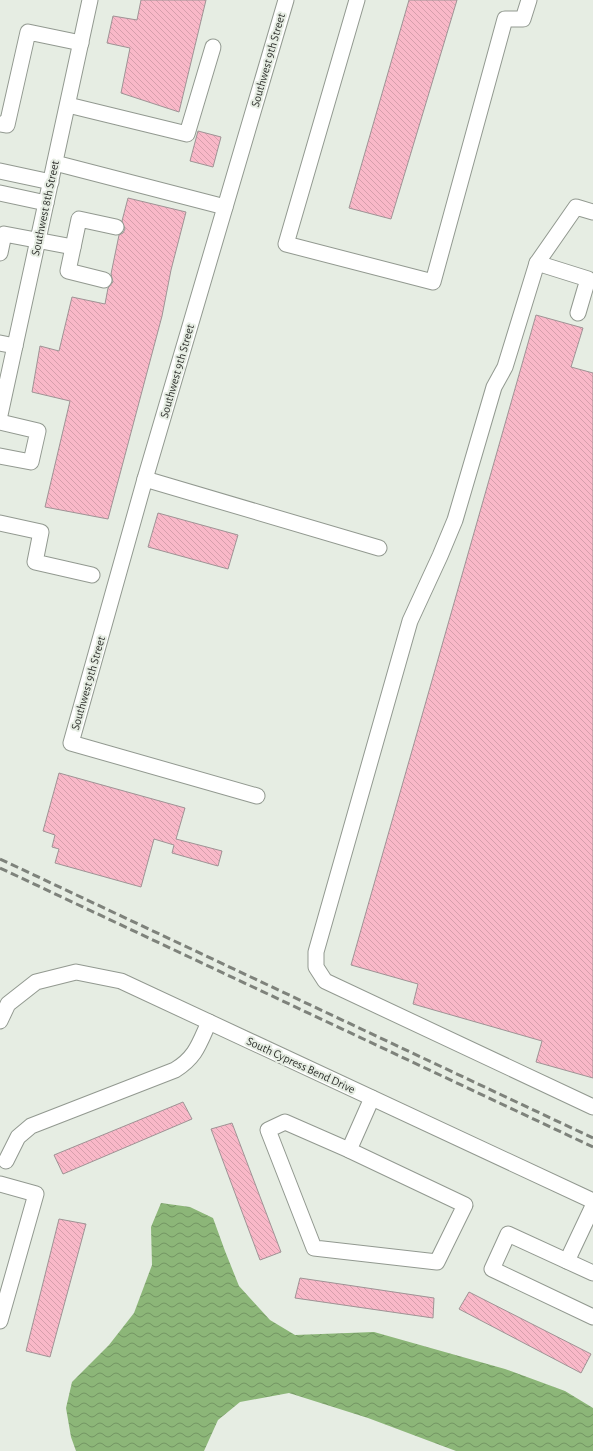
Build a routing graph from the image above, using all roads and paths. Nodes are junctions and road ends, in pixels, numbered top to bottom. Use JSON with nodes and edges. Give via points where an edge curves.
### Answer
{"nodes":[{"id":1,"x":90,"y":0,"type":"edge"},
{"id":2,"x":286,"y":0,"type":"edge"},
{"id":3,"x":357,"y":0,"type":"edge"},
{"id":4,"x":529,"y":0,"type":"edge"},
{"id":5,"x":81,"y":43,"type":"junction"},
{"id":6,"x":213,"y":47,"type":"dead end"},
{"id":7,"x":6,"y":101,"type":"edge"},
{"id":8,"x":68,"y":105,"type":"junction"},
{"id":9,"x":0,"y":124,"type":"edge"},
{"id":10,"x":55,"y":163,"type":"junction"},
{"id":11,"x":0,"y":171,"type":"edge"},
{"id":12,"x":51,"y":182,"type":"junction"},
{"id":13,"x":0,"y":193,"type":"edge"},
{"id":14,"x":46,"y":203,"type":"junction"},
{"id":15,"x":225,"y":207,"type":"junction"},
{"id":16,"x":593,"y":212,"type":"edge"},
{"id":17,"x":116,"y":227,"type":"dead end"},
{"id":18,"x":38,"y":240,"type":"junction"},
{"id":19,"x":72,"y":247,"type":"junction"},
{"id":20,"x":0,"y":253,"type":"edge"},
{"id":21,"x":537,"y":263,"type":"junction"},
{"id":22,"x":104,"y":280,"type":"dead end"},
{"id":23,"x":578,"y":313,"type":"dead end"},
{"id":24,"x":0,"y":343,"type":"edge"},
{"id":25,"x":15,"y":346,"type":"junction"},
{"id":26,"x":0,"y":415,"type":"edge"},
{"id":27,"x":0,"y":422,"type":"edge"},
{"id":28,"x":0,"y":456,"type":"edge"},
{"id":29,"x":145,"y":478,"type":"junction"},
{"id":30,"x":0,"y":523,"type":"edge"},
{"id":31,"x":378,"y":548,"type":"dead end"},
{"id":32,"x":92,"y":575,"type":"dead end"},
{"id":33,"x":258,"y":796,"type":"dead end"},
{"id":34,"x":0,"y":1021,"type":"edge"},
{"id":35,"x":209,"y":1022,"type":"junction"},
{"id":36,"x":372,"y":1098,"type":"junction"},
{"id":37,"x":593,"y":1107,"type":"edge"},
{"id":38,"x":349,"y":1150,"type":"junction"},
{"id":39,"x":6,"y":1161,"type":"dead end"},
{"id":40,"x":0,"y":1184,"type":"edge"},
{"id":41,"x":593,"y":1201,"type":"edge"},
{"id":42,"x":593,"y":1206,"type":"edge"},
{"id":43,"x":567,"y":1261,"type":"junction"},
{"id":44,"x":593,"y":1273,"type":"edge"},
{"id":45,"x":593,"y":1317,"type":"edge"},
{"id":46,"x":0,"y":1321,"type":"edge"}],
"edges":[{"from":1,"to":5,"type":"street","name":"Southwest 8th Street"},
{"from":2,"to":15,"type":"street","name":"Southwest 9th Street"},
{"from":3,"to":4,"type":"street","via":[[286,244],[433,282],[505,19],[523,19]]},
{"from":5,"to":7,"type":"street","via":[[28,32]]},
{"from":5,"to":8,"type":"street","name":"Southwest 8th Street"},
{"from":6,"to":8,"type":"street","via":[[187,134]]},
{"from":7,"to":9,"type":"street","via":[[7,125]]},
{"from":8,"to":10,"type":"street","name":"Southwest 8th Street"},
{"from":10,"to":12,"type":"street","name":"Southwest 8th Street"},
{"from":10,"to":15,"type":"street"},
{"from":11,"to":12,"type":"street"},
{"from":12,"to":14,"type":"street","name":"Southwest 8th Street"},
{"from":13,"to":14,"type":"street"},
{"from":14,"to":18,"type":"street","name":"Southwest 8th Street"},
{"from":15,"to":29,"type":"street","name":"Southwest 9th Street"},
{"from":16,"to":21,"type":"street","via":[[576,208]]},
{"from":17,"to":19,"type":"street","via":[[79,220]]},
{"from":18,"to":19,"type":"street"},
{"from":18,"to":20,"type":"street","via":[[4,234]]},
{"from":18,"to":25,"type":"street","name":"Southwest 8th Street"},
{"from":19,"to":22,"type":"street","via":[[68,271]]},
{"from":21,"to":23,"type":"street","via":[[588,280]]},
{"from":21,"to":37,"type":"street","via":[[506,367],[494,387],[455,520],[410,621],[316,952],[316,967],[325,981]]},
{"from":24,"to":25,"type":"street"},
{"from":25,"to":26,"type":"street","name":"Southwest 8th Street"},
{"from":27,"to":28,"type":"street","via":[[38,431],[31,462]]},
{"from":29,"to":31,"type":"street"},
{"from":29,"to":33,"type":"street","name":"Southwest 9th Street","via":[[71,744]]},
{"from":30,"to":32,"type":"street","via":[[41,532],[35,562]]},
{"from":34,"to":35,"type":"street","name":"South Cypress Bend Drive","via":[[8,1004],[36,982],[76,972],[121,981]]},
{"from":35,"to":36,"type":"street","name":"South Cypress Bend Drive"},
{"from":35,"to":39,"type":"street","via":[[187,1062],[175,1070],[31,1126],[18,1136]]},
{"from":36,"to":38,"type":"street"},
{"from":36,"to":41,"type":"street","name":"South Cypress Bend Drive"},
{"from":38,"to":38,"type":"street","via":[[465,1205],[437,1262],[314,1248],[268,1130],[285,1122]]},
{"from":40,"to":46,"type":"street","via":[[36,1194]]},
{"from":42,"to":43,"type":"street"},
{"from":43,"to":44,"type":"street"},
{"from":43,"to":45,"type":"street","via":[[508,1234],[492,1269]]}]}
